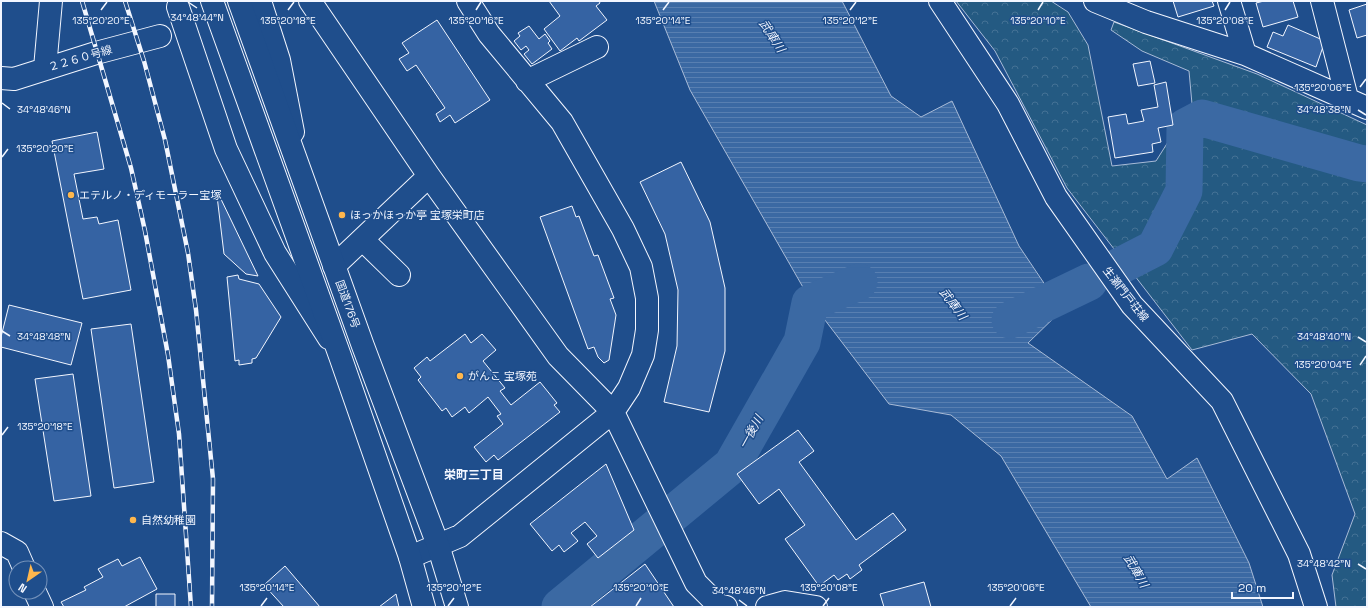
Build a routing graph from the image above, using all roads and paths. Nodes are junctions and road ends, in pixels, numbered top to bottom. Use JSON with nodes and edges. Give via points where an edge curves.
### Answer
{"nodes":[{"id":1,"x":50,"y":1,"type":"edge"},
{"id":2,"x":212,"y":1,"type":"edge"},
{"id":3,"x":239,"y":1,"type":"edge"},
{"id":4,"x":260,"y":1,"type":"edge"},
{"id":5,"x":310,"y":1,"type":"edge"},
{"id":6,"x":468,"y":1,"type":"edge"},
{"id":7,"x":940,"y":1,"type":"edge"},
{"id":8,"x":1095,"y":1,"type":"edge"},
{"id":9,"x":1229,"y":1,"type":"edge"},
{"id":10,"x":1322,"y":1,"type":"edge"},
{"id":11,"x":178,"y":4,"type":"edge"},
{"id":12,"x":1143,"y":11,"type":"edge"},
{"id":13,"x":160,"y":36,"type":"junction"},
{"id":14,"x":597,"y":47,"type":"dead end"},
{"id":15,"x":1245,"y":54,"type":"junction"},
{"id":16,"x":196,"y":62,"type":"junction"},
{"id":17,"x":45,"y":68,"type":"junction"},
{"id":18,"x":1,"y":78,"type":"edge"},
{"id":19,"x":527,"y":81,"type":"junction"},
{"id":20,"x":1346,"y":98,"type":"junction"},
{"id":21,"x":1367,"y":108,"type":"edge"},
{"id":22,"x":429,"y":176,"type":"junction"},
{"id":23,"x":303,"y":179,"type":"junction"},
{"id":24,"x":363,"y":240,"type":"junction"},
{"id":25,"x":334,"y":266,"type":"junction"},
{"id":26,"x":399,"y":275,"type":"dead end"},
{"id":27,"x":340,"y":356,"type":"junction"},
{"id":28,"x":613,"y":412,"type":"junction"},
{"id":29,"x":1,"y":528,"type":"edge"},
{"id":30,"x":1,"y":544,"type":"edge"},
{"id":31,"x":438,"y":545,"type":"junction"},
{"id":32,"x":410,"y":557,"type":"junction"},
{"id":33,"x":20,"y":560,"type":"edge"},
{"id":34,"x":424,"y":607,"type":"edge"},
{"id":35,"x":457,"y":607,"type":"edge"},
{"id":36,"x":726,"y":607,"type":"edge"},
{"id":37,"x":767,"y":607,"type":"edge"},
{"id":38,"x":816,"y":607,"type":"edge"},
{"id":39,"x":1316,"y":607,"type":"edge"}],
"edges":[{"from":1,"to":17,"type":"main road"},
{"from":2,"to":27,"type":"main road"},
{"from":3,"to":23,"type":"main road","name":"国道176号"},
{"from":4,"to":23,"type":"main road","via":[[278,60]]},
{"from":5,"to":22,"type":"main road"},
{"from":6,"to":19,"type":"main road","via":[[489,34]]},
{"from":7,"to":39,"type":"main road","name":"生瀬門戸荘線","via":[[1008,104],[1056,197],[1128,299],[1222,401],[1299,554]]},
{"from":8,"to":12,"type":"main road"},
{"from":9,"to":15,"type":"main road"},
{"from":10,"to":20,"type":"main road"},
{"from":11,"to":13,"type":"main road","via":[[170,25]]},
{"from":11,"to":16,"type":"main road"},
{"from":12,"to":15,"type":"main road"},
{"from":13,"to":16,"type":"main road","via":[[178,46]]},
{"from":13,"to":17,"type":"main road","name":"２２６０号線"},
{"from":14,"to":19,"type":"main road"},
{"from":15,"to":20,"type":"main road"},
{"from":16,"to":27,"type":"main road","via":[[226,149],[275,253]]},
{"from":17,"to":18,"type":"main road","name":"２２６０号線","via":[[14,79]]},
{"from":19,"to":28,"type":"main road","via":[[562,122],[623,229],[641,267],[647,298],[647,330],[643,355],[629,388]]},
{"from":20,"to":21,"type":"main road"},
{"from":22,"to":24,"type":"main road"},
{"from":22,"to":28,"type":"main road","via":[[558,356]]},
{"from":23,"to":25,"type":"main road","name":"国道176号"},
{"from":24,"to":25,"type":"main road"},
{"from":24,"to":26,"type":"main road"},
{"from":25,"to":31,"type":"main road","name":"国道176号"},
{"from":27,"to":32,"type":"main road"},
{"from":28,"to":31,"type":"main road","via":[[460,536]]},
{"from":28,"to":36,"type":"main road","via":[[696,582],[718,605]]},
{"from":29,"to":30,"type":"main road"},
{"from":30,"to":33,"type":"main road","via":[[16,552]]},
{"from":31,"to":32,"type":"main road"},
{"from":31,"to":35,"type":"main road","name":"国道176号"},
{"from":32,"to":34,"type":"main road"},
{"from":37,"to":38,"type":"main road","via":[[785,602]]}]}
